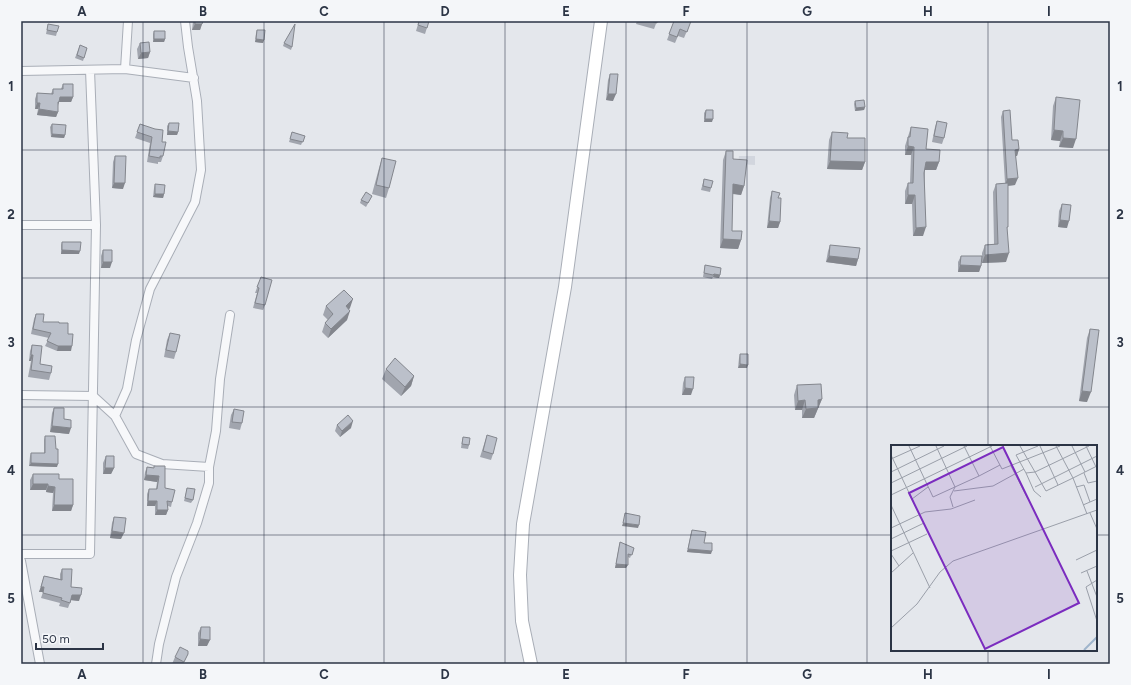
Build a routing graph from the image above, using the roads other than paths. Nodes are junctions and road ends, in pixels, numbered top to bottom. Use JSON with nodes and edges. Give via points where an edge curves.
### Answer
{"nodes":[{"id":1,"x":128,"y":21,"type":"edge"},
{"id":2,"x":185,"y":21,"type":"edge"},
{"id":3,"x":601,"y":21,"type":"edge"},
{"id":4,"x":125,"y":69,"type":"junction"},
{"id":5,"x":90,"y":70,"type":"junction"},
{"id":6,"x":21,"y":71,"type":"edge"},
{"id":7,"x":194,"y":78,"type":"junction"},
{"id":8,"x":21,"y":224,"type":"edge"},
{"id":9,"x":96,"y":225,"type":"junction"},
{"id":10,"x":230,"y":315,"type":"dead end"},
{"id":11,"x":21,"y":395,"type":"edge"},
{"id":12,"x":93,"y":396,"type":"junction"},
{"id":13,"x":115,"y":416,"type":"junction"},
{"id":14,"x":209,"y":467,"type":"junction"},
{"id":15,"x":21,"y":554,"type":"edge"},
{"id":16,"x":21,"y":561,"type":"edge"},
{"id":17,"x":40,"y":664,"type":"edge"},
{"id":18,"x":156,"y":664,"type":"edge"},
{"id":19,"x":531,"y":664,"type":"edge"}],
"edges":[{"from":1,"to":4,"type":"street"},
{"from":2,"to":7,"type":"street"},
{"from":3,"to":19,"type":"main road","via":[[565,287],[523,524],[520,575],[522,621]]},
{"from":4,"to":5,"type":"street"},
{"from":4,"to":7,"type":"street"},
{"from":5,"to":6,"type":"street"},
{"from":5,"to":9,"type":"street"},
{"from":7,"to":13,"type":"street","via":[[201,170],[194,202],[150,290],[136,340],[127,389]]},
{"from":8,"to":9,"type":"street"},
{"from":9,"to":12,"type":"street"},
{"from":10,"to":14,"type":"street","via":[[220,379],[216,431]]},
{"from":11,"to":12,"type":"street"},
{"from":12,"to":13,"type":"street"},
{"from":12,"to":15,"type":"street","via":[[90,554]]},
{"from":13,"to":14,"type":"street","via":[[136,454],[162,464]]},
{"from":14,"to":18,"type":"street","via":[[209,483],[176,577]]},
{"from":16,"to":17,"type":"street"}]}
